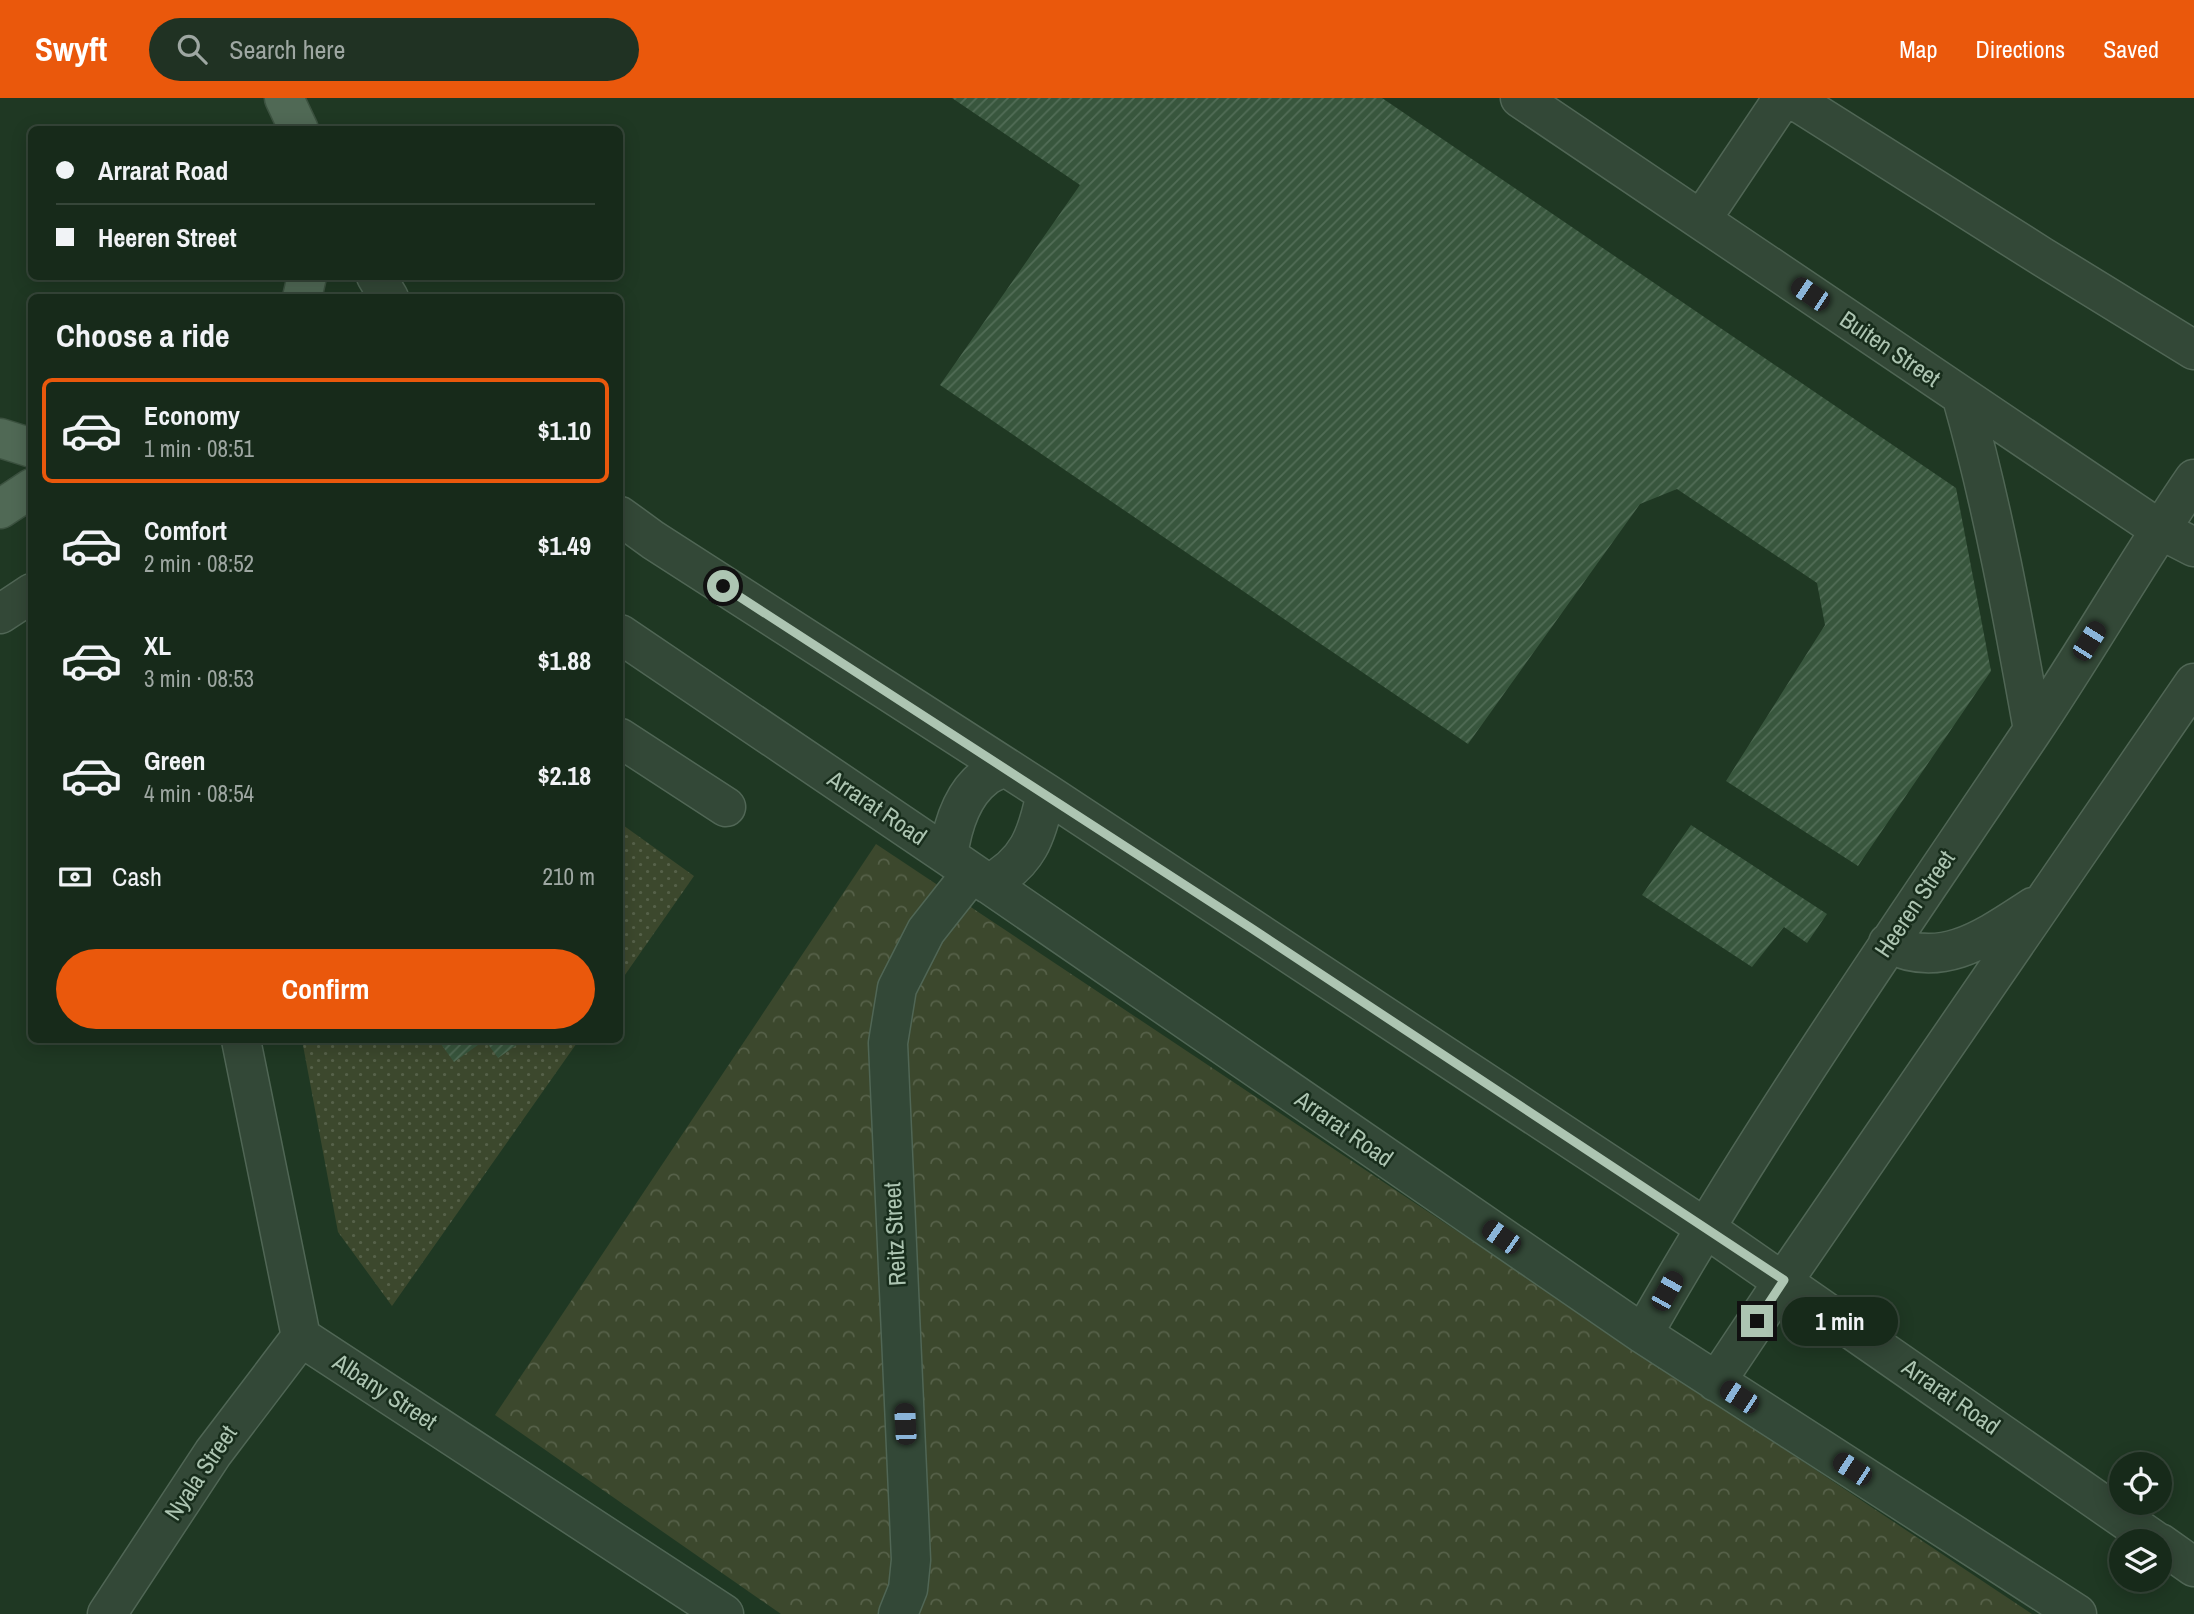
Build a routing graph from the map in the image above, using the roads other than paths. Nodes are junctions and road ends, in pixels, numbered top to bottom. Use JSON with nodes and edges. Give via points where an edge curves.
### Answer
{"nodes":[{"id":1,"x":1520,"y":98,"type":"edge"},
{"id":2,"x":1783,"y":98,"type":"edge"},
{"id":3,"x":1791,"y":98,"type":"edge"},
{"id":4,"x":1701,"y":220,"type":"junction"},
{"id":5,"x":2194,"y":350,"type":"edge"},
{"id":6,"x":1962,"y":398,"type":"junction"},
{"id":7,"x":0,"y":438,"type":"edge"},
{"id":8,"x":28,"y":446,"type":"edge"},
{"id":9,"x":2194,"y":479,"type":"edge"},
{"id":10,"x":28,"y":491,"type":"edge"},
{"id":11,"x":0,"y":509,"type":"edge"},
{"id":12,"x":623,"y":518,"type":"edge"},
{"id":13,"x":2159,"y":529,"type":"junction"},
{"id":14,"x":2194,"y":547,"type":"edge"},
{"id":15,"x":28,"y":596,"type":"edge"},
{"id":16,"x":0,"y":614,"type":"edge"},
{"id":17,"x":623,"y":636,"type":"edge"},
{"id":18,"x":2194,"y":683,"type":"edge"},
{"id":19,"x":2033,"y":730,"type":"junction"},
{"id":20,"x":623,"y":740,"type":"edge"},
{"id":21,"x":1005,"y":767,"type":"junction"},
{"id":22,"x":1046,"y":793,"type":"junction"},
{"id":23,"x":726,"y":807,"type":"dead end"},
{"id":24,"x":969,"y":871,"type":"junction"},
{"id":25,"x":2047,"y":898,"type":"junction"},
{"id":26,"x":1888,"y":943,"type":"junction"},
{"id":27,"x":242,"y":1043,"type":"edge"},
{"id":28,"x":1704,"y":1227,"type":"junction"},
{"id":29,"x":1784,"y":1280,"type":"junction"},
{"id":30,"x":1643,"y":1334,"type":"junction"},
{"id":31,"x":301,"y":1337,"type":"junction"},
{"id":32,"x":1716,"y":1382,"type":"junction"},
{"id":33,"x":2139,"y":1529,"type":"edge"},
{"id":34,"x":2172,"y":1552,"type":"edge"},
{"id":35,"x":2194,"y":1567,"type":"edge"},
{"id":36,"x":107,"y":1614,"type":"edge"},
{"id":37,"x":724,"y":1614,"type":"edge"},
{"id":38,"x":898,"y":1614,"type":"edge"},
{"id":39,"x":2077,"y":1614,"type":"edge"}],
"edges":[{"from":1,"to":4,"type":"street","name":"Buiten Street"},
{"from":2,"to":4,"type":"street"},
{"from":3,"to":5,"type":"street"},
{"from":4,"to":6,"type":"street","name":"Buiten Street"},
{"from":6,"to":13,"type":"street","name":"Buiten Street"},
{"from":6,"to":19,"type":"street","via":[[2005,570]]},
{"from":7,"to":8,"type":"main road"},
{"from":9,"to":13,"type":"street","name":"Heeren Street"},
{"from":10,"to":11,"type":"main road"},
{"from":12,"to":21,"type":"street","name":"Arrarat Road"},
{"from":13,"to":14,"type":"street","name":"Buiten Street"},
{"from":13,"to":19,"type":"street","name":"Heeren Street"},
{"from":15,"to":16,"type":"street"},
{"from":17,"to":24,"type":"street","name":"Arrarat Road"},
{"from":18,"to":25,"type":"street"},
{"from":19,"to":26,"type":"street","name":"Heeren Street"},
{"from":20,"to":23,"type":"street"},
{"from":21,"to":22,"type":"street","name":"Arrarat Road"},
{"from":21,"to":24,"type":"street","via":[[985,776],[957,818]]},
{"from":22,"to":24,"type":"street","via":[[1034,837],[1014,867]]},
{"from":22,"to":28,"type":"street","name":"Arrarat Road"},
{"from":24,"to":30,"type":"street","name":"Arrarat Road"},
{"from":24,"to":38,"type":"street","name":"Reitz Street","via":[[926,931],[897,988],[888,1043],[911,1560],[908,1589]]},
{"from":25,"to":26,"type":"street","via":[[1959,949],[1921,954]]},
{"from":25,"to":29,"type":"street"},
{"from":26,"to":28,"type":"street","name":"Heeren Street"},
{"from":27,"to":31,"type":"street"},
{"from":28,"to":29,"type":"street","name":"Arrarat Road"},
{"from":28,"to":30,"type":"street","name":"Heeren Street"},
{"from":29,"to":32,"type":"street"},
{"from":29,"to":33,"type":"street","name":"Arrarat Road"},
{"from":30,"to":32,"type":"street","name":"Arrarat Road"},
{"from":31,"to":36,"type":"street","name":"Nyala Street","via":[[220,1443]]},
{"from":31,"to":37,"type":"street","name":"Albany Street"},
{"from":32,"to":39,"type":"street","name":"Arrarat Road"},
{"from":34,"to":35,"type":"street","name":"Arrarat Road"}]}
